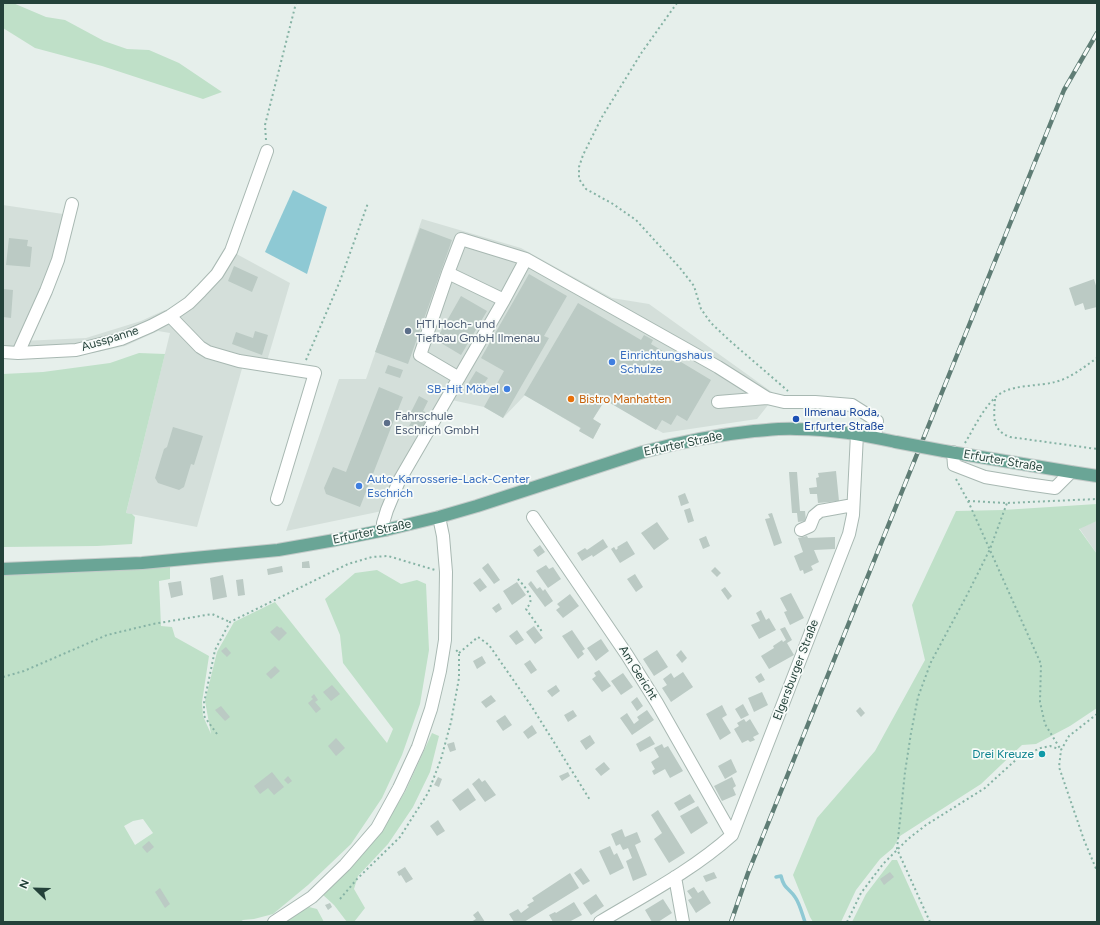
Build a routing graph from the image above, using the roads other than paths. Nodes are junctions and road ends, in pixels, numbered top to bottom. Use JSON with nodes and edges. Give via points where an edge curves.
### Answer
{"nodes":[{"id":1,"x":267,"y":151,"type":"road end"},
{"id":2,"x":72,"y":204,"type":"dead end"},
{"id":3,"x":526,"y":259,"type":"junction"},
{"id":4,"x":448,"y":273,"type":"junction"},
{"id":5,"x":504,"y":300,"type":"junction"},
{"id":6,"x":170,"y":316,"type":"junction"},
{"id":7,"x":3,"y":352,"type":"edge"},
{"id":8,"x":18,"y":353,"type":"junction"},
{"id":9,"x":459,"y":378,"type":"junction"},
{"id":10,"x":767,"y":398,"type":"junction"},
{"id":11,"x":718,"y":402,"type":"dead end"},
{"id":12,"x":857,"y":434,"type":"junction"},
{"id":13,"x":875,"y":437,"type":"junction"},
{"id":14,"x":953,"y":452,"type":"junction"},
{"id":15,"x":1071,"y":472,"type":"junction"},
{"id":16,"x":1097,"y":476,"type":"edge"},
{"id":17,"x":277,"y":499,"type":"dead end"},
{"id":18,"x":853,"y":505,"type":"junction"},
{"id":19,"x":439,"y":517,"type":"junction"},
{"id":20,"x":533,"y":518,"type":"dead end"},
{"id":21,"x":385,"y":530,"type":"junction"},
{"id":22,"x":801,"y":530,"type":"dead end"},
{"id":23,"x":3,"y":569,"type":"edge"},
{"id":24,"x":732,"y":835,"type":"junction"},
{"id":25,"x":676,"y":877,"type":"junction"},
{"id":26,"x":274,"y":922,"type":"edge"},
{"id":27,"x":600,"y":922,"type":"edge"},
{"id":28,"x":684,"y":922,"type":"edge"}],
"edges":[{"from":1,"to":6,"type":"street","name":"Ausspanne","via":[[231,251],[217,274],[202,291]]},
{"from":2,"to":8,"type":"street","via":[[58,260]]},
{"from":3,"to":4,"type":"street","via":[[461,239]]},
{"from":3,"to":5,"type":"street"},
{"from":3,"to":10,"type":"street","via":[[718,367]]},
{"from":4,"to":5,"type":"street"},
{"from":4,"to":9,"type":"street","via":[[420,355]]},
{"from":5,"to":9,"type":"street"},
{"from":6,"to":8,"type":"street","name":"Ausspanne","via":[[120,339],[76,350]]},
{"from":6,"to":17,"type":"street","via":[[208,352],[239,361],[315,373]]},
{"from":7,"to":8,"type":"street","name":"Ausspanne"},
{"from":9,"to":21,"type":"street","via":[[399,482],[383,523]]},
{"from":10,"to":11,"type":"street"},
{"from":10,"to":13,"type":"street","via":[[784,402],[852,405],[876,421]]},
{"from":12,"to":13,"type":"main road","name":"Erfurter Straße"},
{"from":12,"to":18,"type":"street","name":"Elgersburger Straße"},
{"from":12,"to":19,"type":"main road","name":"Erfurter Straße","via":[[794,428],[747,432],[665,446]]},
{"from":13,"to":14,"type":"main road","name":"Erfurter Straße","bridge":true},
{"from":14,"to":15,"type":"main road","name":"Erfurter Straße"},
{"from":14,"to":15,"type":"street","via":[[954,465],[985,477],[1026,484],[1055,488]]},
{"from":15,"to":16,"type":"main road","name":"Erfurter Straße"},
{"from":18,"to":22,"type":"street","via":[[820,511],[814,516],[810,526]]},
{"from":18,"to":24,"type":"street","name":"Elgersburger Straße","via":[[849,534]]},
{"from":19,"to":21,"type":"main road","name":"Erfurter Straße"},
{"from":19,"to":26,"type":"street","via":[[446,572],[445,640],[431,709],[418,746],[377,828],[345,865],[312,897]]},
{"from":20,"to":24,"type":"street","name":"Am Gericht","via":[[627,655]]},
{"from":21,"to":23,"type":"main road","name":"Erfurter Straße","via":[[278,550],[142,563]]},
{"from":24,"to":25,"type":"street","name":"Elgersburger Straße","via":[[717,849]]},
{"from":25,"to":27,"type":"street","name":"Elgersburger Straße"},
{"from":25,"to":28,"type":"street"}]}
